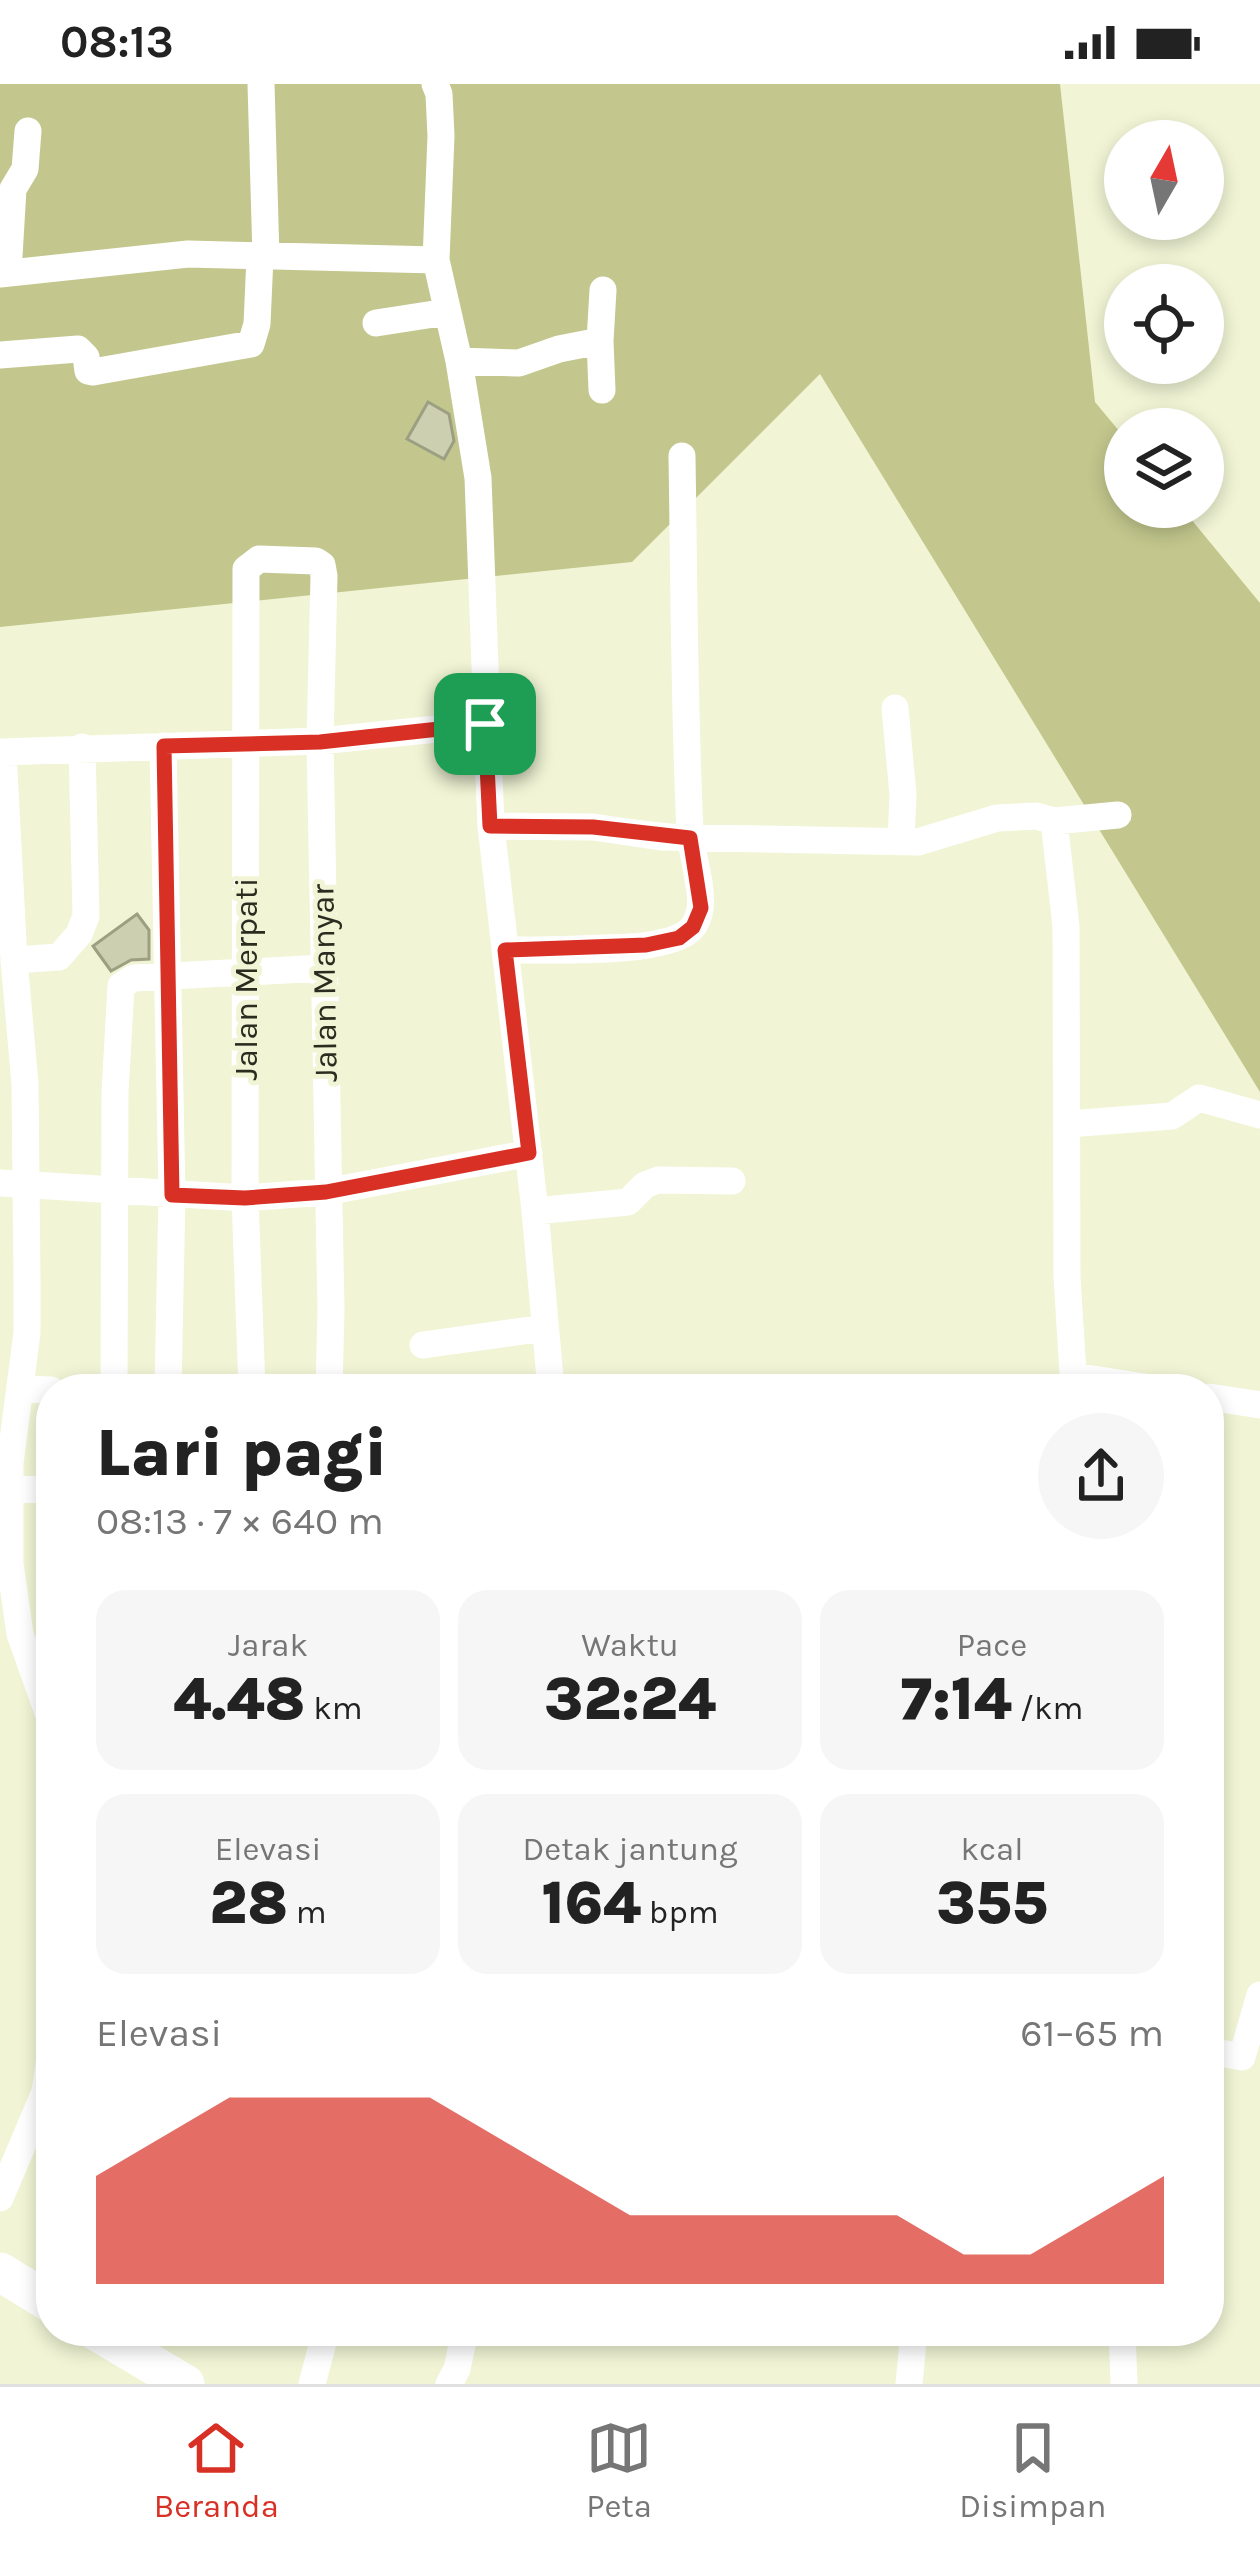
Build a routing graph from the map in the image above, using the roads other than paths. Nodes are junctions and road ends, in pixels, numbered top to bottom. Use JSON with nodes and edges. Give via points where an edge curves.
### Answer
{"nodes":[{"id":1,"x":261,"y":84,"type":"edge"},
{"id":2,"x":435,"y":84,"type":"edge"},
{"id":3,"x":28,"y":131,"type":"dead end"},
{"id":4,"x":263,"y":257,"type":"junction"},
{"id":5,"x":436,"y":260,"type":"junction"},
{"id":6,"x":4,"y":274,"type":"edge"},
{"id":7,"x":603,"y":290,"type":"dead end"},
{"id":8,"x":447,"y":312,"type":"junction"},
{"id":9,"x":376,"y":323,"type":"dead end"},
{"id":10,"x":601,"y":341,"type":"junction"},
{"id":11,"x":0,"y":355,"type":"edge"},
{"id":12,"x":459,"y":361,"type":"junction"},
{"id":13,"x":602,"y":390,"type":"dead end"},
{"id":14,"x":682,"y":456,"type":"dead end"},
{"id":15,"x":324,"y":576,"type":"joint"},
{"id":16,"x":895,"y":708,"type":"dead end"},
{"id":17,"x":485,"y":724,"type":"junction"},
{"id":18,"x":320,"y":742,"type":"junction"},
{"id":19,"x":244,"y":745,"type":"junction"},
{"id":20,"x":164,"y":746,"type":"junction"},
{"id":21,"x":82,"y":747,"type":"junction"},
{"id":22,"x":2,"y":752,"type":"edge"},
{"id":23,"x":1118,"y":815,"type":"dead end"},
{"id":24,"x":1054,"y":820,"type":"junction"},
{"id":25,"x":490,"y":826,"type":"junction"},
{"id":26,"x":690,"y":838,"type":"junction"},
{"id":27,"x":902,"y":840,"type":"junction"},
{"id":28,"x":505,"y":950,"type":"junction"},
{"id":29,"x":324,"y":968,"type":"junction"},
{"id":30,"x":248,"y":974,"type":"junction"},
{"id":31,"x":170,"y":978,"type":"junction"},
{"id":32,"x":10,"y":979,"type":"edge"},
{"id":33,"x":1260,"y":1115,"type":"edge"},
{"id":34,"x":1068,"y":1124,"type":"junction"},
{"id":35,"x":529,"y":1153,"type":"junction"},
{"id":36,"x":733,"y":1181,"type":"dead end"},
{"id":37,"x":13,"y":1183,"type":"edge"},
{"id":38,"x":115,"y":1191,"type":"junction"},
{"id":39,"x":326,"y":1192,"type":"junction"},
{"id":40,"x":172,"y":1195,"type":"junction"},
{"id":41,"x":245,"y":1198,"type":"junction"},
{"id":42,"x":535,"y":1211,"type":"junction"},
{"id":43,"x":544,"y":1328,"type":"junction"},
{"id":44,"x":423,"y":1345,"type":"dead end"},
{"id":45,"x":114,"y":1374,"type":"edge"},
{"id":46,"x":168,"y":1374,"type":"edge"},
{"id":47,"x":251,"y":1374,"type":"edge"},
{"id":48,"x":329,"y":1374,"type":"edge"},
{"id":49,"x":549,"y":1374,"type":"edge"},
{"id":50,"x":1073,"y":1374,"type":"edge"},
{"id":51,"x":14,"y":1378,"type":"edge"},
{"id":52,"x":1224,"y":1399,"type":"edge"},
{"id":53,"x":1260,"y":1405,"type":"edge"},
{"id":54,"x":9,"y":1489,"type":"junction"},
{"id":55,"x":36,"y":1490,"type":"edge"},
{"id":56,"x":36,"y":1686,"type":"edge"},
{"id":57,"x":1260,"y":1995,"type":"edge"},
{"id":58,"x":1251,"y":2059,"type":"edge"},
{"id":59,"x":36,"y":2120,"type":"edge"},
{"id":60,"x":0,"y":2198,"type":"edge"},
{"id":61,"x":0,"y":2272,"type":"edge"},
{"id":62,"x":36,"y":2294,"type":"edge"},
{"id":63,"x":121,"y":2346,"type":"edge"},
{"id":64,"x":322,"y":2346,"type":"edge"},
{"id":65,"x":462,"y":2346,"type":"edge"},
{"id":66,"x":913,"y":2346,"type":"edge"},
{"id":67,"x":1123,"y":2346,"type":"edge"},
{"id":68,"x":185,"y":2384,"type":"edge"},
{"id":69,"x":312,"y":2384,"type":"edge"},
{"id":70,"x":449,"y":2384,"type":"edge"},
{"id":71,"x":910,"y":2384,"type":"edge"},
{"id":72,"x":1124,"y":2384,"type":"edge"}],
"edges":[{"from":1,"to":4,"type":"street"},
{"from":2,"to":5,"type":"street"},
{"from":3,"to":6,"type":"street"},
{"from":4,"to":5,"type":"street"},
{"from":4,"to":6,"type":"street","via":[[188,254]]},
{"from":4,"to":11,"type":"street","via":[[251,344],[93,372],[78,349]]},
{"from":5,"to":8,"type":"street"},
{"from":7,"to":10,"type":"street"},
{"from":8,"to":9,"type":"street"},
{"from":8,"to":12,"type":"street"},
{"from":10,"to":12,"type":"street","via":[[519,363]]},
{"from":10,"to":13,"type":"street"},
{"from":12,"to":17,"type":"street","via":[[478,478]]},
{"from":14,"to":26,"type":"street"},
{"from":15,"to":18,"type":"street","name":"Jalan Manyar"},
{"from":15,"to":19,"type":"street","name":"Jalan Merpati","via":[[316,561],[259,559],[246,569]]},
{"from":16,"to":27,"type":"street"},
{"from":17,"to":18,"type":"street"},
{"from":17,"to":25,"type":"street"},
{"from":18,"to":19,"type":"street"},
{"from":18,"to":29,"type":"street","name":"Jalan Manyar"},
{"from":19,"to":20,"type":"street"},
{"from":19,"to":30,"type":"street","name":"Jalan Merpati"},
{"from":20,"to":21,"type":"street"},
{"from":20,"to":31,"type":"street"},
{"from":21,"to":22,"type":"street"},
{"from":21,"to":32,"type":"street","via":[[86,916],[58,957]]},
{"from":22,"to":32,"type":"street"},
{"from":23,"to":24,"type":"street"},
{"from":24,"to":27,"type":"street","via":[[997,818],[936,839]]},
{"from":24,"to":34,"type":"street","via":[[1066,926]]},
{"from":25,"to":26,"type":"street"},
{"from":25,"to":28,"type":"street"},
{"from":26,"to":27,"type":"street"},
{"from":26,"to":28,"type":"street","via":[[701,908],[679,938]]},
{"from":28,"to":35,"type":"street"},
{"from":29,"to":30,"type":"street"},
{"from":29,"to":39,"type":"street","name":"Jalan Manyar"},
{"from":30,"to":31,"type":"street"},
{"from":30,"to":41,"type":"street","name":"Jalan Merpati"},
{"from":31,"to":38,"type":"street","via":[[133,978],[119,991]]},
{"from":31,"to":40,"type":"street"},
{"from":32,"to":37,"type":"street","via":[[25,1084]]},
{"from":33,"to":34,"type":"street","via":[[1198,1098],[1172,1116]]},
{"from":34,"to":50,"type":"street"},
{"from":35,"to":39,"type":"street"},
{"from":35,"to":42,"type":"street"},
{"from":36,"to":42,"type":"street","via":[[658,1180],[628,1202]]},
{"from":37,"to":38,"type":"street"},
{"from":37,"to":51,"type":"street","via":[[27,1333]]},
{"from":38,"to":40,"type":"street"},
{"from":38,"to":45,"type":"street"},
{"from":39,"to":41,"type":"street"},
{"from":39,"to":48,"type":"street","name":"Jalan Manyar"},
{"from":40,"to":41,"type":"street"},
{"from":40,"to":46,"type":"street"},
{"from":41,"to":47,"type":"street","name":"Jalan Merpati"},
{"from":42,"to":43,"type":"street"},
{"from":43,"to":44,"type":"street"},
{"from":43,"to":49,"type":"street"},
{"from":51,"to":54,"type":"street"},
{"from":52,"to":53,"type":"street"},
{"from":54,"to":55,"type":"street"},
{"from":54,"to":56,"type":"street","via":[[15,1606]]},
{"from":57,"to":58,"type":"street"},
{"from":59,"to":60,"type":"street"},
{"from":61,"to":62,"type":"highway"},
{"from":63,"to":68,"type":"highway"},
{"from":64,"to":69,"type":"street"},
{"from":65,"to":70,"type":"street"},
{"from":66,"to":71,"type":"street"},
{"from":67,"to":72,"type":"street"}]}
